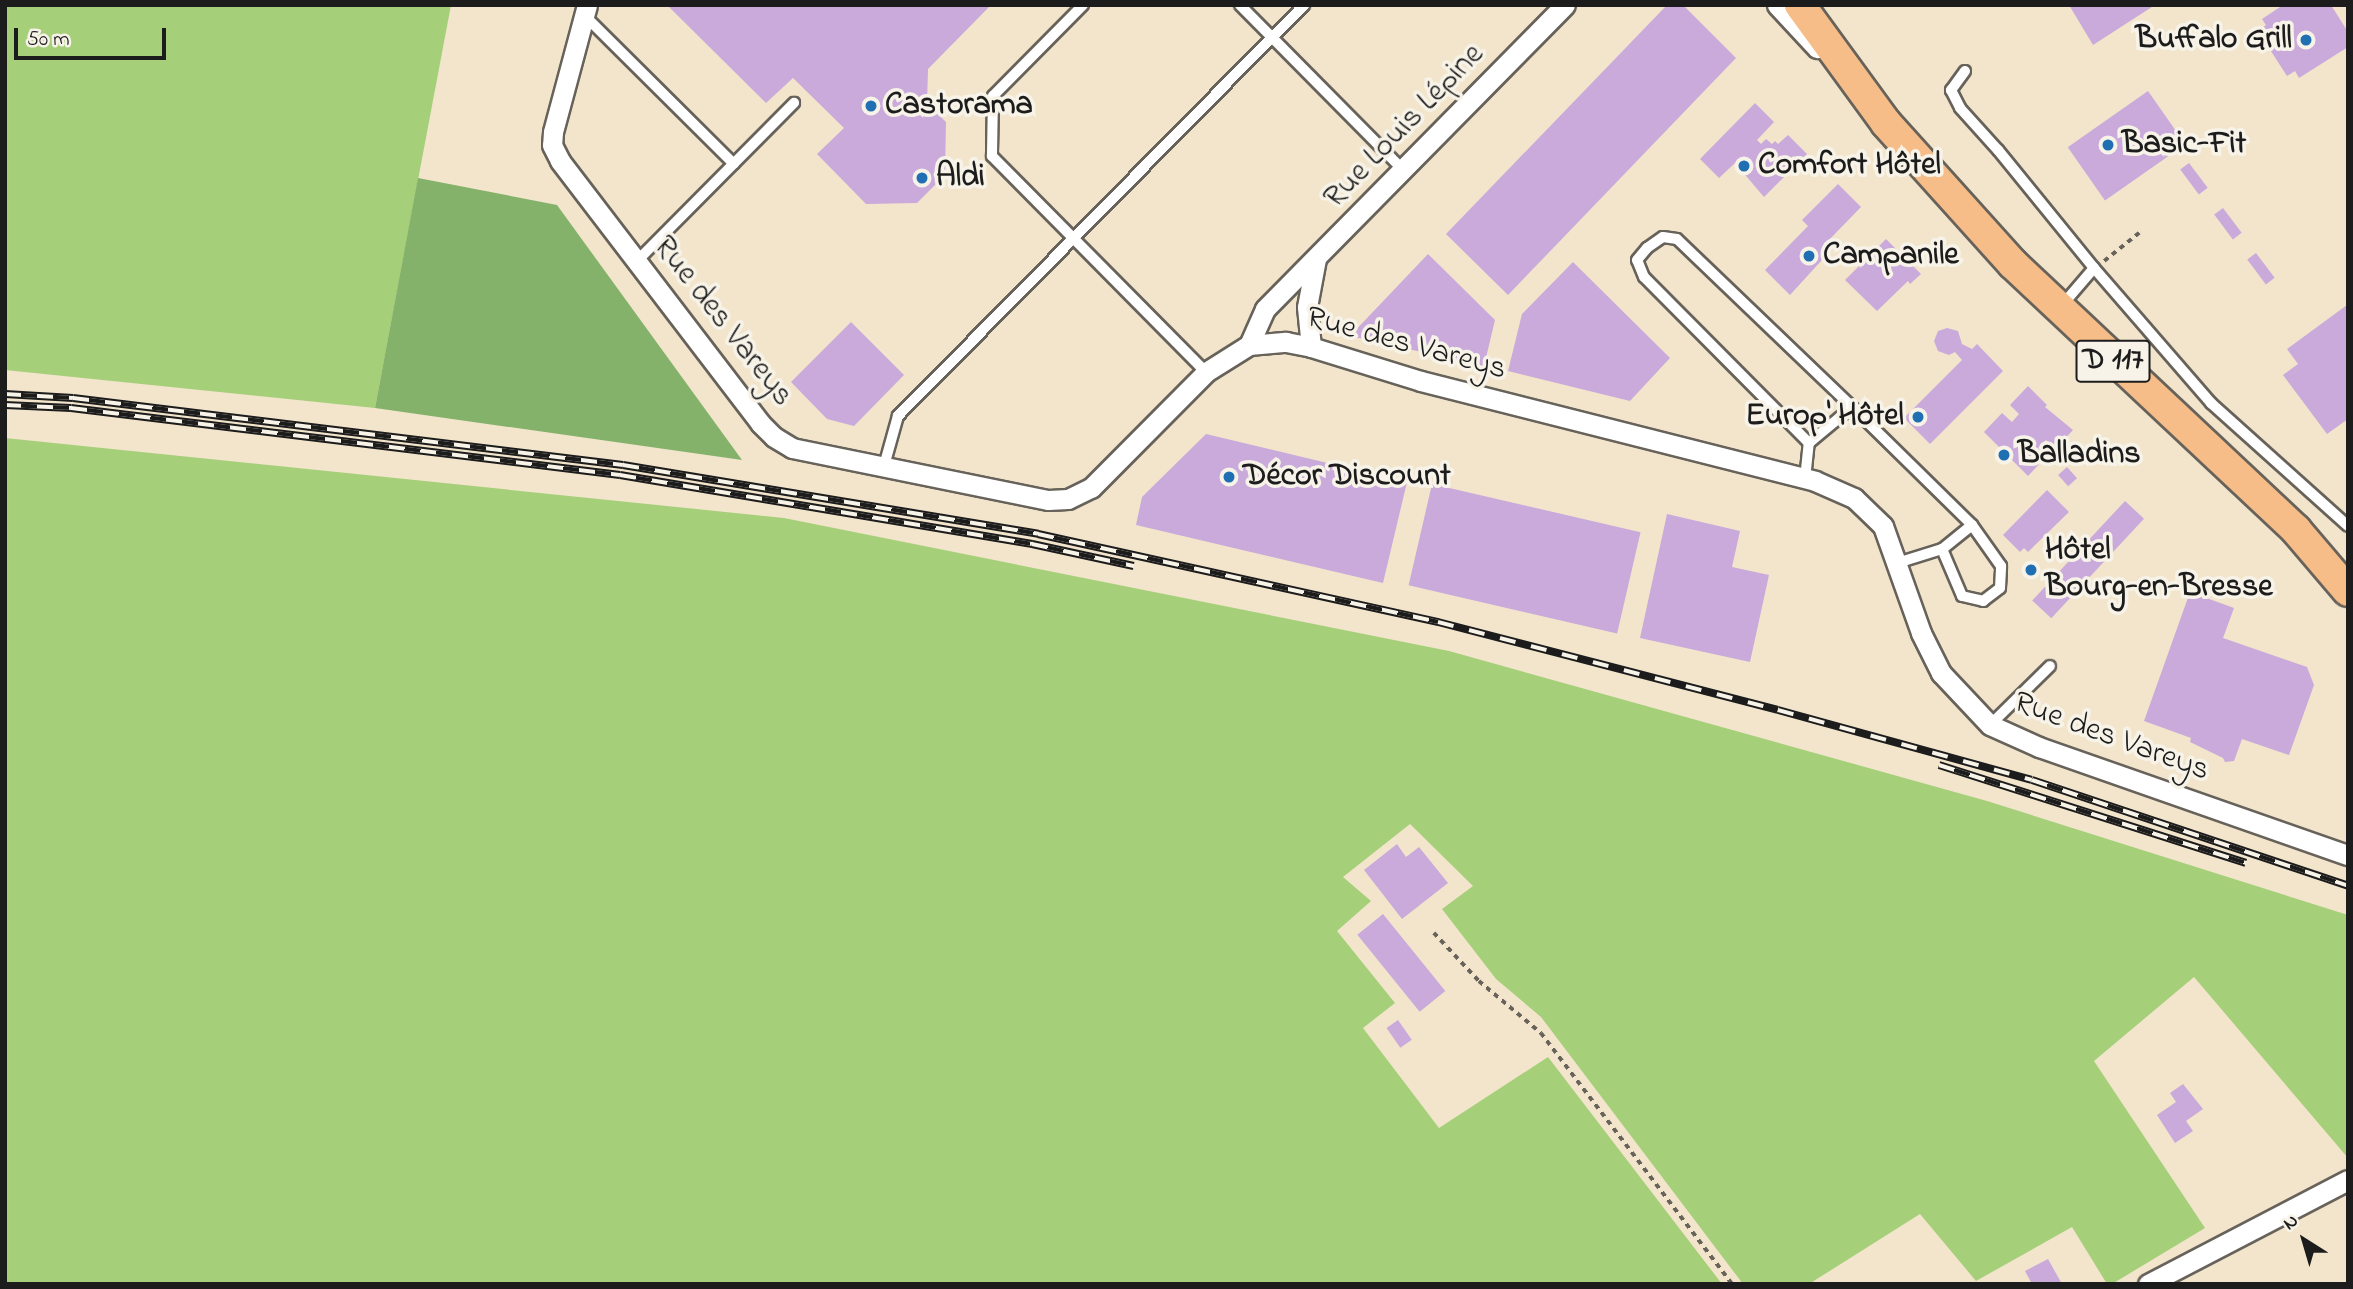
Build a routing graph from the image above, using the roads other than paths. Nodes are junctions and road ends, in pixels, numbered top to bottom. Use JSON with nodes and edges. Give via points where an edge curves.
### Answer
{"nodes":[{"id":1,"x":1083,"y":5,"type":"edge"},
{"id":2,"x":1240,"y":5,"type":"edge"},
{"id":3,"x":1304,"y":5,"type":"edge"},
{"id":4,"x":1564,"y":5,"type":"edge"},
{"id":5,"x":1777,"y":5,"type":"edge"},
{"id":6,"x":1800,"y":5,"type":"edge"},
{"id":7,"x":586,"y":10,"type":"edge"},
{"id":8,"x":1272,"y":37,"type":"junction"},
{"id":9,"x":1965,"y":71,"type":"dead end"},
{"id":10,"x":794,"y":103,"type":"dead end"},
{"id":11,"x":1886,"y":122,"type":"junction"},
{"id":12,"x":734,"y":164,"type":"junction"},
{"id":13,"x":1404,"y":171,"type":"junction"},
{"id":14,"x":1074,"y":238,"type":"junction"},
{"id":15,"x":1316,"y":259,"type":"junction"},
{"id":16,"x":637,"y":261,"type":"junction"},
{"id":17,"x":2094,"y":268,"type":"junction"},
{"id":18,"x":2058,"y":309,"type":"junction"},
{"id":19,"x":1249,"y":345,"type":"junction"},
{"id":20,"x":1311,"y":347,"type":"junction"},
{"id":21,"x":1206,"y":372,"type":"junction"},
{"id":22,"x":1852,"y":407,"type":"junction"},
{"id":23,"x":1809,"y":443,"type":"junction"},
{"id":24,"x":884,"y":466,"type":"junction"},
{"id":25,"x":1805,"y":479,"type":"junction"},
{"id":26,"x":1972,"y":525,"type":"junction"},
{"id":27,"x":2348,"y":526,"type":"edge"},
{"id":28,"x":1942,"y":549,"type":"junction"},
{"id":29,"x":1897,"y":563,"type":"junction"},
{"id":30,"x":2348,"y":591,"type":"edge"},
{"id":31,"x":2050,"y":666,"type":"dead end"},
{"id":32,"x":1990,"y":725,"type":"junction"},
{"id":33,"x":2348,"y":855,"type":"edge"},
{"id":34,"x":2348,"y":1180,"type":"edge"},
{"id":35,"x":2148,"y":1284,"type":"edge"}],
"edges":[{"from":1,"to":14,"type":"lane","via":[[993,96],[992,156]]},
{"from":2,"to":8,"type":"lane"},
{"from":3,"to":8,"type":"lane"},
{"from":4,"to":13,"type":"street","name":"Rue Louis Lépine"},
{"from":5,"to":11,"type":"street"},
{"from":6,"to":11,"type":"main road","number":"D 117"},
{"from":7,"to":12,"type":"lane"},
{"from":7,"to":16,"type":"street","name":"Rue des Vareys","via":[[552,145]]},
{"from":8,"to":13,"type":"lane"},
{"from":8,"to":14,"type":"lane"},
{"from":9,"to":17,"type":"lane","via":[[1951,90],[1960,108]]},
{"from":10,"to":12,"type":"lane"},
{"from":11,"to":18,"type":"main road","number":"D 117"},
{"from":12,"to":16,"type":"lane"},
{"from":13,"to":15,"type":"street","name":"Rue Louis Lépine"},
{"from":14,"to":21,"type":"lane"},
{"from":14,"to":24,"type":"lane","via":[[898,416]]},
{"from":15,"to":19,"type":"street","name":"Rue Louis Lépine","via":[[1265,309]]},
{"from":15,"to":20,"type":"street","via":[[1307,307]]},
{"from":16,"to":24,"type":"street","name":"Rue des Vareys","via":[[774,437],[792,448]]},
{"from":17,"to":18,"type":"lane"},
{"from":17,"to":27,"type":"lane","via":[[2211,403]]},
{"from":18,"to":30,"type":"main road","number":"D 117","via":[[2295,530]]},
{"from":19,"to":20,"type":"street","name":"Rue des Vareys","via":[[1286,342]]},
{"from":19,"to":21,"type":"street","name":"Rue des Vareys"},
{"from":20,"to":25,"type":"street","name":"Rue des Vareys","via":[[1421,381]]},
{"from":21,"to":24,"type":"street","name":"Rue des Vareys","via":[[1091,488],[1069,499],[1048,500]]},
{"from":22,"to":23,"type":"lane"},
{"from":22,"to":23,"type":"lane","via":[[1677,239],[1663,237],[1647,248],[1637,260],[1644,277]]},
{"from":22,"to":26,"type":"lane"},
{"from":23,"to":25,"type":"lane"},
{"from":25,"to":29,"type":"street","name":"Rue des Vareys","via":[[1854,498],[1870,510],[1883,526]]},
{"from":26,"to":28,"type":"lane"},
{"from":26,"to":28,"type":"lane","via":[[2001,566],[2000,589],[1983,601],[1962,596]]},
{"from":28,"to":29,"type":"lane"},
{"from":29,"to":32,"type":"street","name":"Rue des Vareys","via":[[1921,633],[1941,673]]},
{"from":31,"to":32,"type":"lane"},
{"from":32,"to":33,"type":"street","name":"Rue des Vareys","via":[[2039,747]]},
{"from":34,"to":35,"type":"street"}]}
